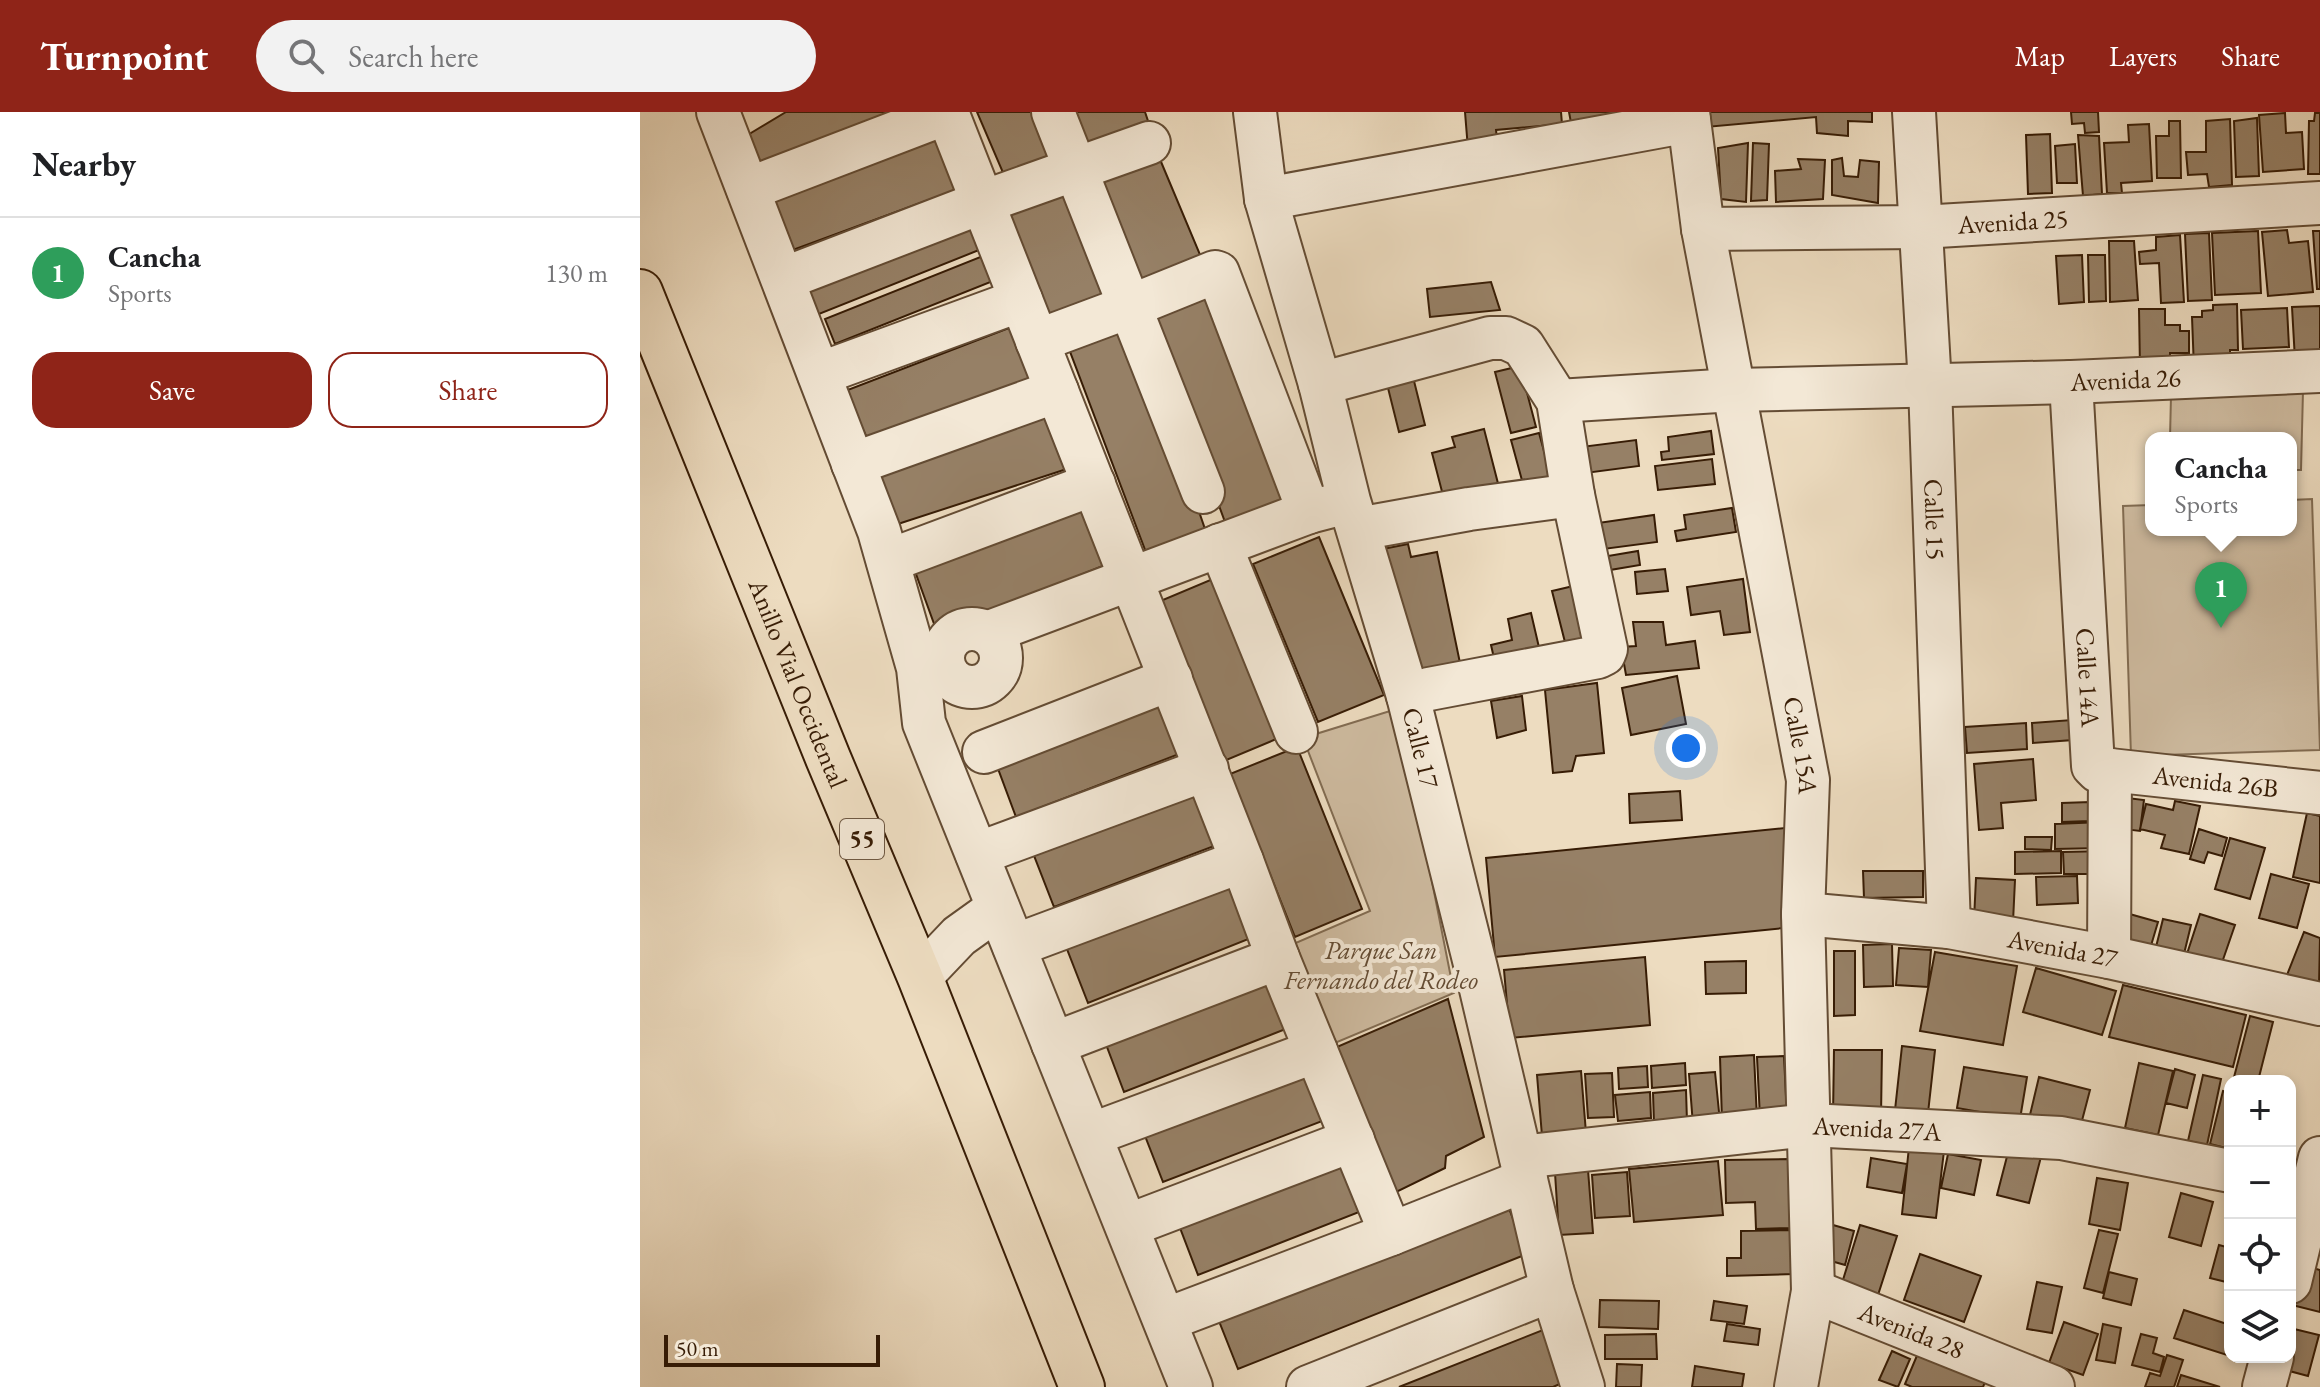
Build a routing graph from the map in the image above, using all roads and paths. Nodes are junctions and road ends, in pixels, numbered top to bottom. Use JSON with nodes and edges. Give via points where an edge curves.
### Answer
{"nodes":[{"id":1,"x":718,"y":112,"type":"edge"},
{"id":2,"x":1053,"y":112,"type":"edge"},
{"id":3,"x":1255,"y":112,"type":"edge"},
{"id":4,"x":1914,"y":112,"type":"edge"},
{"id":5,"x":947,"y":113,"type":"edge"},
{"id":6,"x":1688,"y":117,"type":"edge"},
{"id":7,"x":1149,"y":143,"type":"dead end"},
{"id":8,"x":1076,"y":171,"type":"junction"},
{"id":9,"x":748,"y":189,"type":"junction"},
{"id":10,"x":1266,"y":199,"type":"junction"},
{"id":11,"x":983,"y":202,"type":"junction"},
{"id":12,"x":2320,"y":203,"type":"edge"},
{"id":13,"x":1921,"y":227,"type":"junction"},
{"id":14,"x":1703,"y":229,"type":"junction"},
{"id":15,"x":783,"y":279,"type":"junction"},
{"id":16,"x":640,"y":292,"type":"edge"},
{"id":17,"x":1021,"y":300,"type":"junction"},
{"id":18,"x":1131,"y":306,"type":"junction"},
{"id":19,"x":1037,"y":341,"type":"junction"},
{"id":20,"x":2320,"y":371,"type":"edge"},
{"id":21,"x":819,"y":374,"type":"junction"},
{"id":22,"x":2071,"y":382,"type":"junction"},
{"id":23,"x":1320,"y":384,"type":"junction"},
{"id":24,"x":1930,"y":385,"type":"junction"},
{"id":25,"x":1734,"y":390,"type":"junction"},
{"id":26,"x":1057,"y":391,"type":"junction"},
{"id":27,"x":1558,"y":401,"type":"junction"},
{"id":28,"x":853,"y":464,"type":"junction"},
{"id":29,"x":1094,"y":484,"type":"junction"},
{"id":30,"x":1203,"y":492,"type":"dead end"},
{"id":31,"x":1573,"y":495,"type":"junction"},
{"id":32,"x":1309,"y":512,"type":"junction"},
{"id":33,"x":1354,"y":515,"type":"junction"},
{"id":34,"x":1220,"y":545,"type":"junction"},
{"id":35,"x":888,"y":561,"type":"junction"},
{"id":36,"x":1131,"y":579,"type":"junction"},
{"id":37,"x":987,"y":633,"type":"dead end"},
{"id":38,"x":1171,"y":679,"type":"junction"},
{"id":39,"x":1408,"y":696,"type":"junction"},
{"id":40,"x":1296,"y":732,"type":"dead end"},
{"id":41,"x":984,"y":752,"type":"dead end"},
{"id":42,"x":1207,"y":769,"type":"junction"},
{"id":43,"x":2110,"y":770,"type":"junction"},
{"id":44,"x":2320,"y":793,"type":"edge"},
{"id":45,"x":977,"y":854,"type":"junction"},
{"id":46,"x":1242,"y":861,"type":"junction"},
{"id":47,"x":998,"y":908,"type":"junction"},
{"id":48,"x":1803,"y":914,"type":"junction"},
{"id":49,"x":1949,"y":927,"type":"junction"},
{"id":50,"x":1014,"y":946,"type":"junction"},
{"id":51,"x":2109,"y":957,"type":"junction"},
{"id":52,"x":1278,"y":958,"type":"junction"},
{"id":53,"x":920,"y":977,"type":"junction"},
{"id":54,"x":2320,"y":1004,"type":"edge"},
{"id":55,"x":1053,"y":1044,"type":"junction"},
{"id":56,"x":1316,"y":1051,"type":"junction"},
{"id":57,"x":1809,"y":1125,"type":"junction"},
{"id":58,"x":1090,"y":1135,"type":"junction"},
{"id":59,"x":1353,"y":1140,"type":"junction"},
{"id":60,"x":2224,"y":1170,"type":"edge"},
{"id":61,"x":1515,"y":1176,"type":"junction"},
{"id":62,"x":2311,"y":1179,"type":"edge"},
{"id":63,"x":1127,"y":1226,"type":"junction"},
{"id":64,"x":1391,"y":1234,"type":"junction"},
{"id":65,"x":2296,"y":1253,"type":"edge"},
{"id":66,"x":1552,"y":1290,"type":"junction"},
{"id":67,"x":1813,"y":1291,"type":"junction"},
{"id":68,"x":1165,"y":1320,"type":"junction"},
{"id":69,"x":2270,"y":1363,"type":"edge"},
{"id":70,"x":1082,"y":1387,"type":"edge"},
{"id":71,"x":1191,"y":1387,"type":"edge"},
{"id":72,"x":1308,"y":1387,"type":"edge"},
{"id":73,"x":1583,"y":1387,"type":"edge"},
{"id":74,"x":1796,"y":1387,"type":"edge"},
{"id":75,"x":2053,"y":1387,"type":"edge"},
{"id":76,"x":2264,"y":1387,"type":"edge"}],
"edges":[{"from":1,"to":9,"type":"street"},
{"from":2,"to":8,"type":"street"},
{"from":3,"to":10,"type":"street","name":"Calle 17"},
{"from":4,"to":13,"type":"street","name":"Calle 15"},
{"from":5,"to":9,"type":"street"},
{"from":5,"to":11,"type":"street"},
{"from":6,"to":10,"type":"street"},
{"from":6,"to":14,"type":"street","name":"Calle 15A"},
{"from":7,"to":8,"type":"street"},
{"from":8,"to":11,"type":"street"},
{"from":8,"to":18,"type":"street"},
{"from":9,"to":15,"type":"street"},
{"from":10,"to":23,"type":"street","name":"Calle 17"},
{"from":11,"to":15,"type":"street"},
{"from":11,"to":17,"type":"street"},
{"from":12,"to":13,"type":"street","name":"Avenida 25"},
{"from":13,"to":14,"type":"street","name":"Avenida 25"},
{"from":13,"to":24,"type":"street","name":"Calle 15"},
{"from":14,"to":25,"type":"street","name":"Calle 15A"},
{"from":15,"to":21,"type":"street"},
{"from":16,"to":53,"type":"highway","name":"Anillo Vial Occidental","number":"55"},
{"from":17,"to":19,"type":"street"},
{"from":17,"to":21,"type":"street"},
{"from":18,"to":19,"type":"street"},
{"from":18,"to":30,"type":"street"},
{"from":18,"to":32,"type":"street","via":[[1218,273]]},
{"from":19,"to":26,"type":"street"},
{"from":20,"to":22,"type":"street","name":"Avenida 26"},
{"from":21,"to":28,"type":"street"},
{"from":22,"to":24,"type":"street","name":"Avenida 26"},
{"from":22,"to":43,"type":"street","name":"Calle 14A","via":[[2093,766]]},
{"from":23,"to":27,"type":"street","via":[[1506,338],[1523,346]]},
{"from":23,"to":33,"type":"street","name":"Calle 17"},
{"from":24,"to":25,"type":"street","name":"Avenida 26"},
{"from":24,"to":49,"type":"street","name":"Calle 15"},
{"from":25,"to":27,"type":"street","name":"Avenida 26"},
{"from":25,"to":48,"type":"street","name":"Calle 15A","via":[[1808,780]]},
{"from":26,"to":28,"type":"street"},
{"from":26,"to":29,"type":"street"},
{"from":27,"to":31,"type":"street"},
{"from":28,"to":35,"type":"street"},
{"from":29,"to":35,"type":"street"},
{"from":29,"to":36,"type":"street"},
{"from":31,"to":33,"type":"street","via":[[1469,509]]},
{"from":31,"to":39,"type":"street","via":[[1604,654]]},
{"from":32,"to":33,"type":"street"},
{"from":32,"to":34,"type":"street"},
{"from":33,"to":39,"type":"street","name":"Calle 17"},
{"from":34,"to":36,"type":"street"},
{"from":34,"to":40,"type":"street"},
{"from":35,"to":45,"type":"street","via":[[918,668],[924,723]]},
{"from":36,"to":37,"type":"street"},
{"from":36,"to":38,"type":"street"},
{"from":38,"to":41,"type":"street"},
{"from":38,"to":42,"type":"street"},
{"from":39,"to":61,"type":"street","name":"Calle 17"},
{"from":42,"to":45,"type":"street"},
{"from":42,"to":46,"type":"street"},
{"from":43,"to":44,"type":"street","name":"Avenida 26B"},
{"from":43,"to":51,"type":"street"},
{"from":45,"to":47,"type":"street"},
{"from":46,"to":50,"type":"street"},
{"from":46,"to":52,"type":"street"},
{"from":47,"to":50,"type":"street"},
{"from":47,"to":53,"type":"street","via":[[959,936]]},
{"from":48,"to":49,"type":"street","name":"Avenida 27"},
{"from":48,"to":57,"type":"street","name":"Calle 15A"},
{"from":49,"to":51,"type":"street","name":"Avenida 27"},
{"from":50,"to":55,"type":"street"},
{"from":51,"to":54,"type":"street","name":"Avenida 27"},
{"from":52,"to":55,"type":"street"},
{"from":52,"to":56,"type":"street"},
{"from":53,"to":70,"type":"highway","name":"Anillo Vial Occidental","number":"55"},
{"from":55,"to":58,"type":"street"},
{"from":56,"to":58,"type":"street"},
{"from":56,"to":59,"type":"street"},
{"from":57,"to":60,"type":"street","name":"Avenida 27A","via":[[2061,1138]]},
{"from":57,"to":61,"type":"street","name":"Avenida 27A"},
{"from":57,"to":67,"type":"street","name":"Calle 15A"},
{"from":58,"to":63,"type":"street"},
{"from":59,"to":63,"type":"street"},
{"from":59,"to":64,"type":"street"},
{"from":61,"to":64,"type":"street","name":"Avenida 27A"},
{"from":61,"to":66,"type":"street","name":"Calle 17"},
{"from":62,"to":65,"type":"street"},
{"from":63,"to":68,"type":"street"},
{"from":64,"to":68,"type":"street","name":"Avenida 27A"},
{"from":66,"to":72,"type":"street"},
{"from":66,"to":73,"type":"street","name":"Calle 17"},
{"from":67,"to":74,"type":"street","name":"Calle 15A"},
{"from":67,"to":75,"type":"street","name":"Avenida 28"},
{"from":68,"to":71,"type":"street"},
{"from":69,"to":76,"type":"street"}]}
